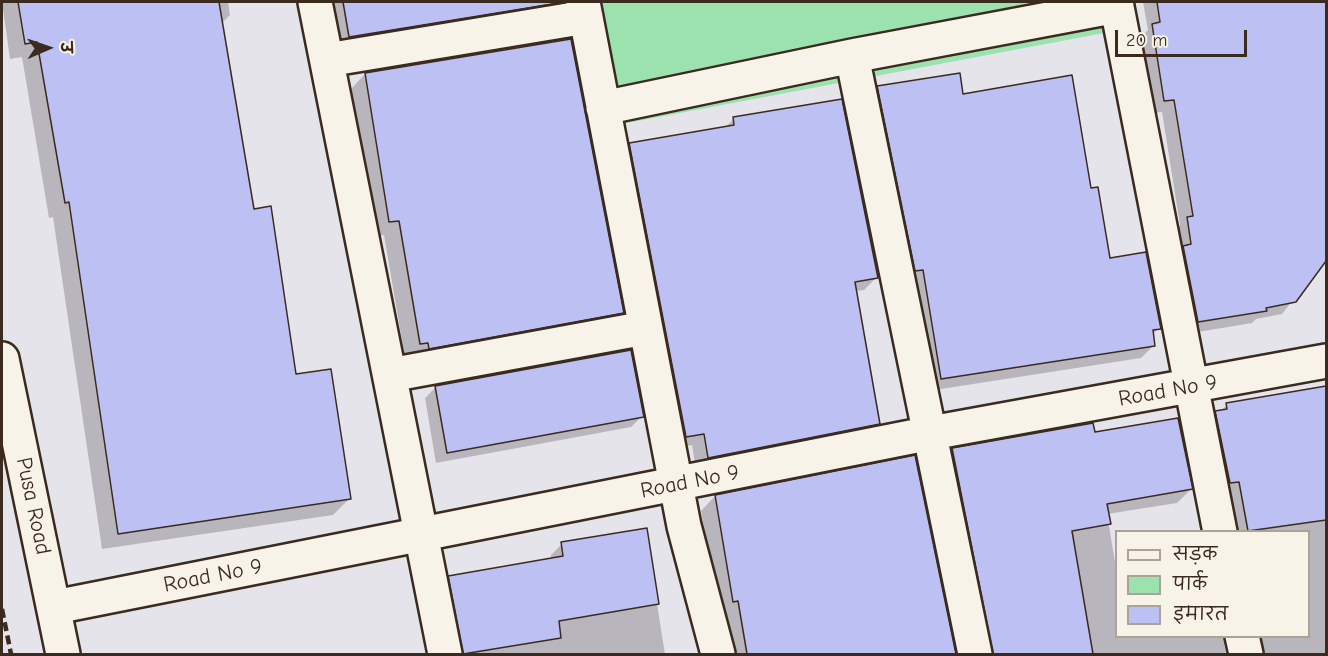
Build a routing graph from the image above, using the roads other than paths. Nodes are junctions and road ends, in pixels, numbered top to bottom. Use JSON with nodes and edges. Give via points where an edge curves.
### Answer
{"nodes":[{"id":1,"x":315,"y":2,"type":"edge"},
{"id":2,"x":1116,"y":4,"type":"edge"},
{"id":3,"x":584,"y":9,"type":"edge"},
{"id":4,"x":852,"y":56,"type":"junction"},
{"id":5,"x":327,"y":60,"type":"junction"},
{"id":6,"x":603,"y":108,"type":"junction"},
{"id":7,"x":645,"y":327,"type":"junction"},
{"id":8,"x":2,"y":359,"type":"edge"},
{"id":9,"x":1326,"y":361,"type":"edge"},
{"id":10,"x":390,"y":375,"type":"junction"},
{"id":11,"x":1190,"y":388,"type":"junction"},
{"id":12,"x":931,"y":433,"type":"junction"},
{"id":13,"x":676,"y":485,"type":"junction"},
{"id":14,"x":1220,"y":530,"type":"edge"},
{"id":15,"x":423,"y":536,"type":"junction"},
{"id":16,"x":55,"y":607,"type":"junction"},
{"id":17,"x":1242,"y":638,"type":"edge"},
{"id":18,"x":63,"y":654,"type":"edge"},
{"id":19,"x":445,"y":654,"type":"edge"},
{"id":20,"x":718,"y":654,"type":"edge"},
{"id":21,"x":975,"y":654,"type":"edge"},
{"id":22,"x":1246,"y":654,"type":"edge"}],
"edges":[{"from":1,"to":5,"type":"street"},
{"from":2,"to":4,"type":"street"},
{"from":2,"to":11,"type":"street"},
{"from":3,"to":5,"type":"street"},
{"from":3,"to":6,"type":"street"},
{"from":4,"to":6,"type":"street"},
{"from":4,"to":12,"type":"street"},
{"from":5,"to":10,"type":"street"},
{"from":6,"to":7,"type":"street"},
{"from":7,"to":10,"type":"street"},
{"from":7,"to":13,"type":"street"},
{"from":8,"to":16,"type":"street","name":"Pusa Road"},
{"from":9,"to":11,"type":"street","name":"Road No 9"},
{"from":10,"to":15,"type":"street"},
{"from":11,"to":12,"type":"street","name":"Road No 9"},
{"from":11,"to":14,"type":"street"},
{"from":12,"to":13,"type":"street","name":"Road No 9"},
{"from":12,"to":21,"type":"street"},
{"from":13,"to":15,"type":"street","name":"Road No 9"},
{"from":13,"to":20,"type":"street"},
{"from":15,"to":16,"type":"street","name":"Road No 9"},
{"from":15,"to":19,"type":"street"},
{"from":16,"to":18,"type":"street","name":"Pusa Road"},
{"from":17,"to":22,"type":"street"}]}
